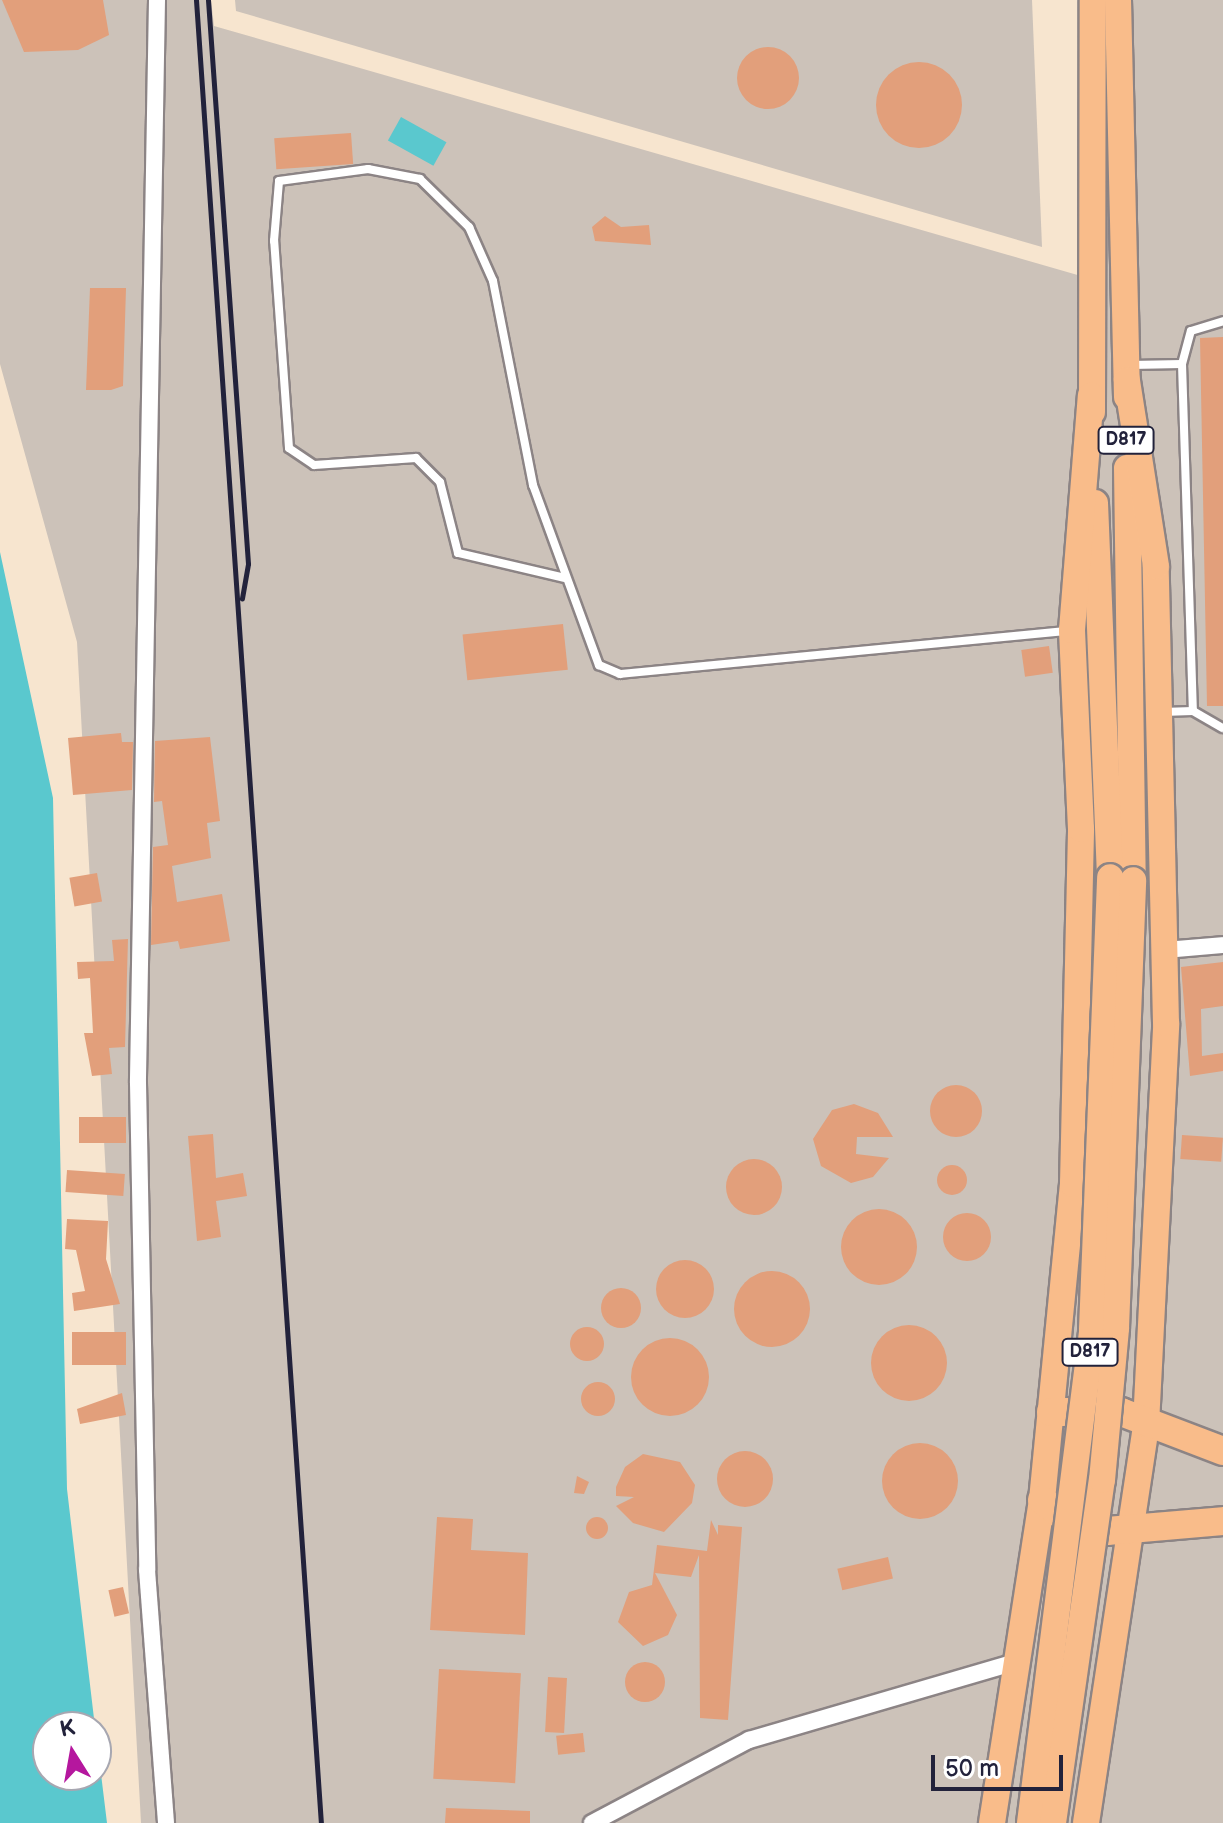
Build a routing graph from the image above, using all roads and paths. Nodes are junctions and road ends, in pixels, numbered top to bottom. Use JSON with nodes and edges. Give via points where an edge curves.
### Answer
{"nodes":[{"id":1,"x":157,"y":0,"type":"edge"},
{"id":2,"x":1093,"y":0,"type":"edge"},
{"id":3,"x":1118,"y":0,"type":"edge"},
{"id":4,"x":1223,"y":321,"type":"edge"},
{"id":5,"x":1182,"y":364,"type":"junction"},
{"id":6,"x":1127,"y":373,"type":"junction"},
{"id":7,"x":1091,"y":396,"type":"junction"},
{"id":8,"x":565,"y":578,"type":"junction"},
{"id":9,"x":1072,"y":630,"type":"junction"},
{"id":10,"x":1193,"y":711,"type":"junction"},
{"id":11,"x":1161,"y":712,"type":"junction"},
{"id":12,"x":1223,"y":728,"type":"edge"},
{"id":13,"x":1122,"y":879,"type":"junction"},
{"id":14,"x":1223,"y":945,"type":"edge"},
{"id":15,"x":1164,"y":950,"type":"junction"},
{"id":16,"x":1051,"y":1412,"type":"junction"},
{"id":17,"x":1146,"y":1424,"type":"junction"},
{"id":18,"x":1223,"y":1451,"type":"edge"},
{"id":19,"x":1042,"y":1500,"type":"junction"},
{"id":20,"x":1223,"y":1521,"type":"edge"},
{"id":21,"x":1135,"y":1530,"type":"junction"},
{"id":22,"x":1016,"y":1662,"type":"junction"},
{"id":23,"x":166,"y":1823,"type":"edge"},
{"id":24,"x":592,"y":1823,"type":"edge"},
{"id":25,"x":992,"y":1823,"type":"edge"},
{"id":26,"x":1030,"y":1823,"type":"edge"},
{"id":27,"x":1053,"y":1823,"type":"edge"},
{"id":28,"x":1086,"y":1823,"type":"edge"}],
"edges":[{"from":1,"to":23,"type":"street","via":[[138,1083],[147,1570]]},
{"from":2,"to":7,"type":"highway","number":"D817"},
{"from":3,"to":6,"type":"highway","number":"D817"},
{"from":4,"to":5,"type":"lane","via":[[1191,331]]},
{"from":5,"to":6,"type":"lane"},
{"from":5,"to":10,"type":"lane"},
{"from":6,"to":11,"type":"highway","via":[[1156,566]]},
{"from":6,"to":13,"type":"highway","number":"D817"},
{"from":7,"to":9,"type":"highway"},
{"from":7,"to":13,"type":"highway","number":"D817"},
{"from":8,"to":8,"type":"lane","via":[[533,485],[493,281],[469,227],[420,179],[368,169],[279,181],[274,241],[289,448],[314,465],[416,458],[440,482],[458,553]]},
{"from":8,"to":9,"type":"lane","via":[[599,665],[620,674]]},
{"from":9,"to":16,"type":"highway","via":[[1081,829],[1078,1047]]},
{"from":10,"to":11,"type":"lane"},
{"from":10,"to":12,"type":"lane"},
{"from":11,"to":15,"type":"highway"},
{"from":13,"to":26,"type":"highway","number":"D817","bridge":true,"via":[[1092,1329]]},
{"from":13,"to":27,"type":"highway","number":"D817","bridge":true,"via":[[1116,1328],[1102,1480]]},
{"from":14,"to":15,"type":"street"},
{"from":15,"to":17,"type":"highway"},
{"from":16,"to":17,"type":"highway","via":[[1121,1412]]},
{"from":16,"to":19,"type":"highway"},
{"from":17,"to":18,"type":"highway"},
{"from":17,"to":21,"type":"highway"},
{"from":19,"to":21,"type":"highway","via":[[1066,1519]]},
{"from":19,"to":22,"type":"highway"},
{"from":20,"to":21,"type":"highway"},
{"from":21,"to":28,"type":"highway"},
{"from":22,"to":24,"type":"street","via":[[749,1740]]},
{"from":22,"to":25,"type":"highway"}]}
